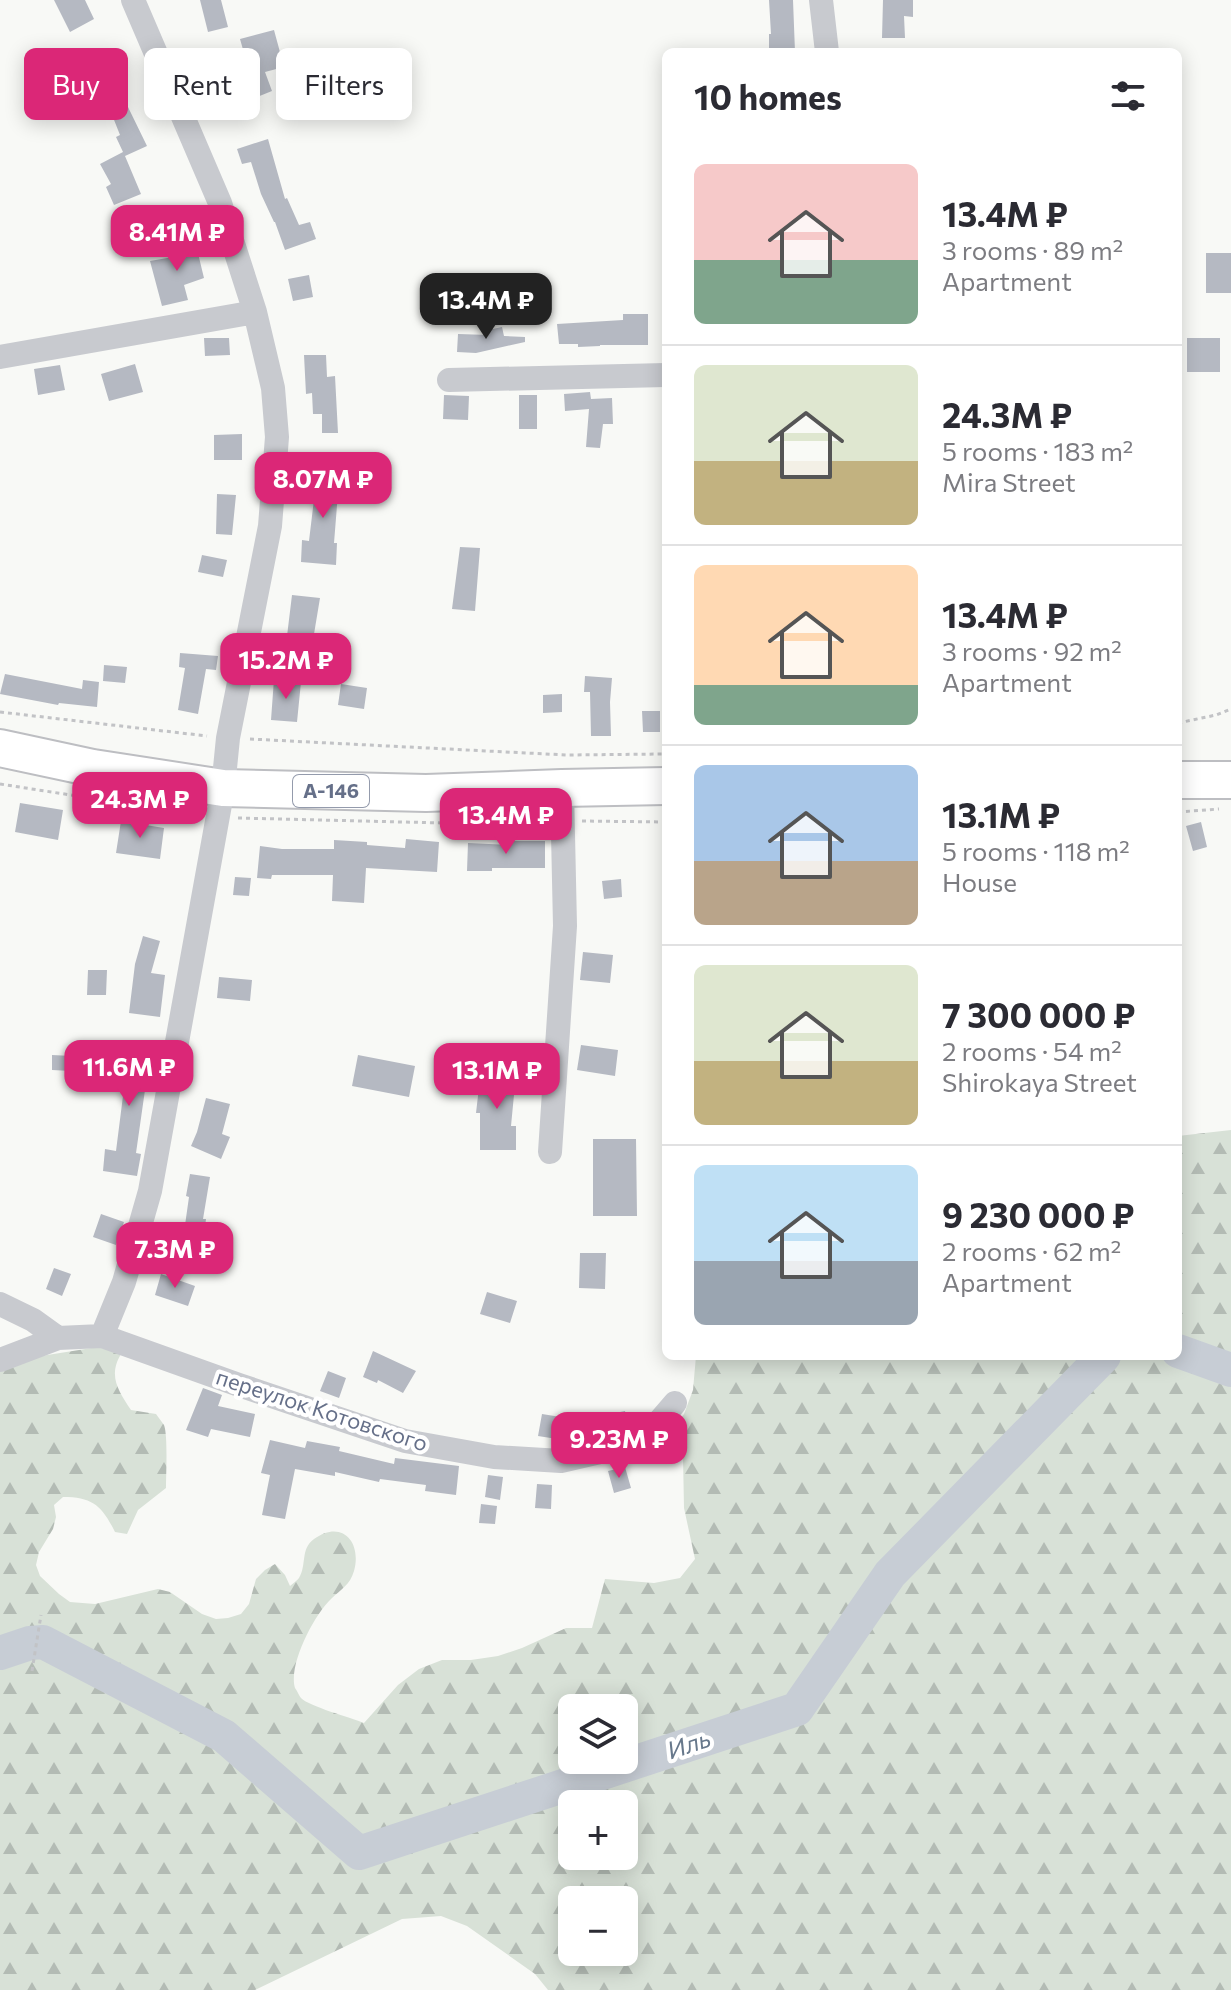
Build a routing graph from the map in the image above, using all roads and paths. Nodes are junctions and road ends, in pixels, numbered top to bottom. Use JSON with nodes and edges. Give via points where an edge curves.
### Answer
{"nodes":[{"id":1,"x":133,"y":0,"type":"edge"},
{"id":2,"x":821,"y":0,"type":"edge"},
{"id":3,"x":827,"y":48,"type":"edge"},
{"id":4,"x":255,"y":312,"type":"junction"},
{"id":5,"x":0,"y":357,"type":"edge"},
{"id":6,"x":662,"y":375,"type":"edge"},
{"id":7,"x":449,"y":380,"type":"dead end"},
{"id":8,"x":1231,"y":709,"type":"edge"},
{"id":9,"x":0,"y":712,"type":"edge"},
{"id":10,"x":1182,"y":722,"type":"edge"},
{"id":11,"x":228,"y":738,"type":"junction"},
{"id":12,"x":0,"y":748,"type":"edge"},
{"id":13,"x":662,"y":754,"type":"edge"},
{"id":14,"x":1182,"y":780,"type":"edge"},
{"id":15,"x":1227,"y":783,"type":"edge"},
{"id":16,"x":662,"y":786,"type":"edge"},
{"id":17,"x":223,"y":788,"type":"junction"},
{"id":18,"x":562,"y":788,"type":"junction"},
{"id":19,"x":1182,"y":810,"type":"edge"},
{"id":20,"x":550,"y":1152,"type":"dead end"},
{"id":21,"x":0,"y":1304,"type":"edge"},
{"id":22,"x":102,"y":1336,"type":"junction"},
{"id":23,"x":58,"y":1338,"type":"junction"},
{"id":24,"x":0,"y":1360,"type":"edge"},
{"id":25,"x":675,"y":1403,"type":"dead end"},
{"id":26,"x":41,"y":1615,"type":"dead end"},
{"id":27,"x":32,"y":1671,"type":"dead end"}],
"edges":[{"from":1,"to":4,"type":"street","via":[[220,203]]},
{"from":2,"to":3,"type":"street"},
{"from":4,"to":5,"type":"street"},
{"from":4,"to":11,"type":"street","via":[[273,388],[277,437],[270,526]]},
{"from":6,"to":7,"type":"street"},
{"from":8,"to":10,"type":"path"},
{"from":9,"to":11,"type":"path"},
{"from":11,"to":13,"type":"path","via":[[566,755]]},
{"from":11,"to":17,"type":"street"},
{"from":12,"to":17,"type":"highway","number":"А-146"},
{"from":14,"to":15,"type":"highway"},
{"from":15,"to":19,"type":"path"},
{"from":16,"to":18,"type":"highway","number":"А-146"},
{"from":17,"to":18,"type":"highway","number":"А-146","via":[[426,793]]},
{"from":17,"to":22,"type":"street","via":[[150,1191]]},
{"from":18,"to":20,"type":"street","via":[[565,926]]},
{"from":21,"to":23,"type":"street"},
{"from":22,"to":23,"type":"street"},
{"from":22,"to":25,"type":"street","name":"переулок Котовского","via":[[405,1441],[494,1457],[561,1461],[613,1449],[650,1432]]},
{"from":23,"to":24,"type":"street"},
{"from":26,"to":27,"type":"path"}]}
